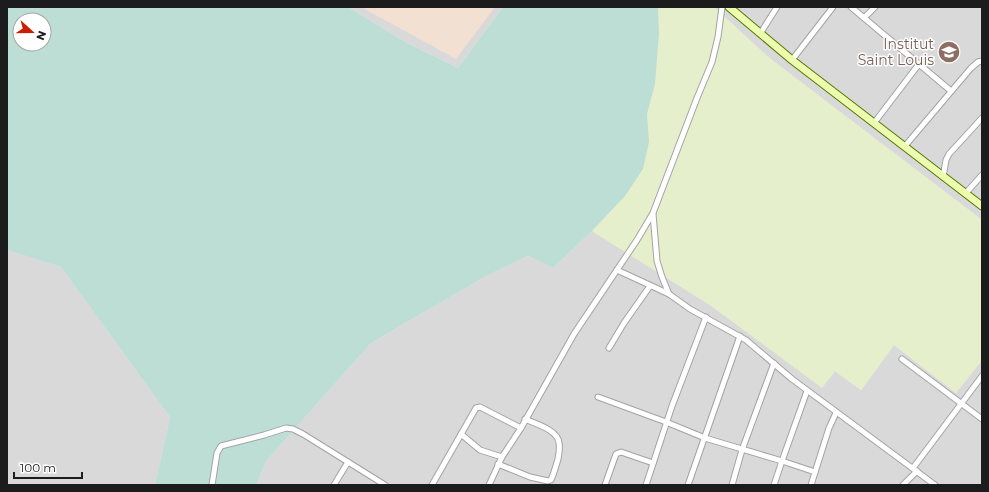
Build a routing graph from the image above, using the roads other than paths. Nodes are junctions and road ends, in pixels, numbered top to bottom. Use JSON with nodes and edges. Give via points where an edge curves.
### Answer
{"nodes":[{"id":1,"x":722,"y":7,"type":"edge"},
{"id":2,"x":729,"y":7,"type":"edge"},
{"id":3,"x":776,"y":7,"type":"edge"},
{"id":4,"x":834,"y":7,"type":"edge"},
{"id":5,"x":851,"y":7,"type":"edge"},
{"id":6,"x":875,"y":7,"type":"edge"},
{"id":7,"x":865,"y":18,"type":"junction"},
{"id":8,"x":760,"y":34,"type":"junction"},
{"id":9,"x":792,"y":60,"type":"junction"},
{"id":10,"x":982,"y":61,"type":"edge"},
{"id":11,"x":919,"y":64,"type":"junction"},
{"id":12,"x":951,"y":91,"type":"junction"},
{"id":13,"x":982,"y":118,"type":"edge"},
{"id":14,"x":874,"y":123,"type":"junction"},
{"id":15,"x":904,"y":146,"type":"junction"},
{"id":16,"x":982,"y":175,"type":"edge"},
{"id":17,"x":943,"y":177,"type":"junction"},
{"id":18,"x":965,"y":194,"type":"junction"},
{"id":19,"x":982,"y":206,"type":"edge"},
{"id":20,"x":653,"y":213,"type":"junction"},
{"id":21,"x":617,"y":270,"type":"junction"},
{"id":22,"x":650,"y":286,"type":"junction"},
{"id":23,"x":668,"y":294,"type":"junction"},
{"id":24,"x":706,"y":318,"type":"junction"},
{"id":25,"x":740,"y":336,"type":"junction"},
{"id":26,"x":608,"y":348,"type":"dead end"},
{"id":27,"x":902,"y":359,"type":"dead end"},
{"id":28,"x":774,"y":363,"type":"junction"},
{"id":29,"x":982,"y":376,"type":"edge"},
{"id":30,"x":807,"y":391,"type":"junction"},
{"id":31,"x":598,"y":397,"type":"dead end"},
{"id":32,"x":961,"y":403,"type":"junction"},
{"id":33,"x":836,"y":413,"type":"junction"},
{"id":34,"x":525,"y":419,"type":"junction"},
{"id":35,"x":982,"y":419,"type":"edge"},
{"id":36,"x":666,"y":422,"type":"junction"},
{"id":37,"x":521,"y":428,"type":"junction"},
{"id":38,"x":461,"y":434,"type":"junction"},
{"id":39,"x":705,"y":438,"type":"junction"},
{"id":40,"x":742,"y":450,"type":"junction"},
{"id":41,"x":502,"y":457,"type":"junction"},
{"id":42,"x":782,"y":460,"type":"junction"},
{"id":43,"x":348,"y":462,"type":"junction"},
{"id":44,"x":653,"y":463,"type":"junction"},
{"id":45,"x":498,"y":464,"type":"junction"},
{"id":46,"x":915,"y":470,"type":"junction"},
{"id":47,"x":815,"y":472,"type":"junction"},
{"id":48,"x":212,"y":485,"type":"edge"},
{"id":49,"x":334,"y":485,"type":"edge"},
{"id":50,"x":385,"y":485,"type":"edge"},
{"id":51,"x":432,"y":485,"type":"edge"},
{"id":52,"x":489,"y":485,"type":"edge"},
{"id":53,"x":605,"y":485,"type":"edge"},
{"id":54,"x":646,"y":485,"type":"edge"},
{"id":55,"x":688,"y":485,"type":"edge"},
{"id":56,"x":732,"y":485,"type":"edge"},
{"id":57,"x":774,"y":485,"type":"edge"},
{"id":58,"x":811,"y":485,"type":"edge"},
{"id":59,"x":903,"y":485,"type":"edge"},
{"id":60,"x":935,"y":485,"type":"edge"}],
"edges":[{"from":1,"to":20,"type":"street","via":[[712,62]]},
{"from":2,"to":8,"type":"main road"},
{"from":3,"to":8,"type":"street"},
{"from":4,"to":9,"type":"street"},
{"from":5,"to":7,"type":"street"},
{"from":6,"to":7,"type":"street"},
{"from":7,"to":11,"type":"street"},
{"from":8,"to":9,"type":"main road"},
{"from":9,"to":14,"type":"main road"},
{"from":10,"to":12,"type":"street","via":[[974,65]]},
{"from":11,"to":12,"type":"street"},
{"from":11,"to":14,"type":"street"},
{"from":12,"to":15,"type":"street"},
{"from":13,"to":17,"type":"street","via":[[949,154]]},
{"from":14,"to":15,"type":"main road"},
{"from":15,"to":17,"type":"main road"},
{"from":16,"to":18,"type":"street"},
{"from":17,"to":18,"type":"main road"},
{"from":18,"to":19,"type":"main road"},
{"from":20,"to":21,"type":"street"},
{"from":20,"to":23,"type":"street","via":[[657,261]]},
{"from":21,"to":22,"type":"street"},
{"from":21,"to":34,"type":"street","via":[[574,334]]},
{"from":22,"to":23,"type":"street"},
{"from":22,"to":26,"type":"street"},
{"from":23,"to":24,"type":"street"},
{"from":24,"to":25,"type":"street"},
{"from":24,"to":36,"type":"street"},
{"from":25,"to":28,"type":"street"},
{"from":25,"to":39,"type":"street"},
{"from":27,"to":32,"type":"street"},
{"from":28,"to":30,"type":"street"},
{"from":28,"to":40,"type":"street"},
{"from":29,"to":32,"type":"street"},
{"from":30,"to":33,"type":"street"},
{"from":30,"to":42,"type":"street"},
{"from":31,"to":36,"type":"street"},
{"from":32,"to":35,"type":"street"},
{"from":32,"to":46,"type":"street"},
{"from":33,"to":46,"type":"street"},
{"from":33,"to":47,"type":"street"},
{"from":34,"to":37,"type":"street"},
{"from":34,"to":45,"type":"street","via":[[557,437],[559,452],[551,480],[530,476]]},
{"from":36,"to":39,"type":"street"},
{"from":36,"to":44,"type":"street"},
{"from":37,"to":38,"type":"street","via":[[480,407],[474,410]]},
{"from":37,"to":41,"type":"street"},
{"from":38,"to":41,"type":"street","via":[[480,450]]},
{"from":38,"to":51,"type":"street"},
{"from":39,"to":40,"type":"street"},
{"from":39,"to":55,"type":"street"},
{"from":40,"to":42,"type":"street"},
{"from":40,"to":56,"type":"street"},
{"from":41,"to":45,"type":"street"},
{"from":42,"to":47,"type":"street"},
{"from":42,"to":57,"type":"street"},
{"from":43,"to":48,"type":"street","via":[[303,434],[286,428],[221,446],[217,453]]},
{"from":43,"to":49,"type":"street"},
{"from":43,"to":50,"type":"street"},
{"from":44,"to":53,"type":"street","via":[[618,453]]},
{"from":44,"to":54,"type":"street"},
{"from":45,"to":52,"type":"street"},
{"from":46,"to":59,"type":"street"},
{"from":46,"to":60,"type":"street"},
{"from":47,"to":58,"type":"street"}]}
